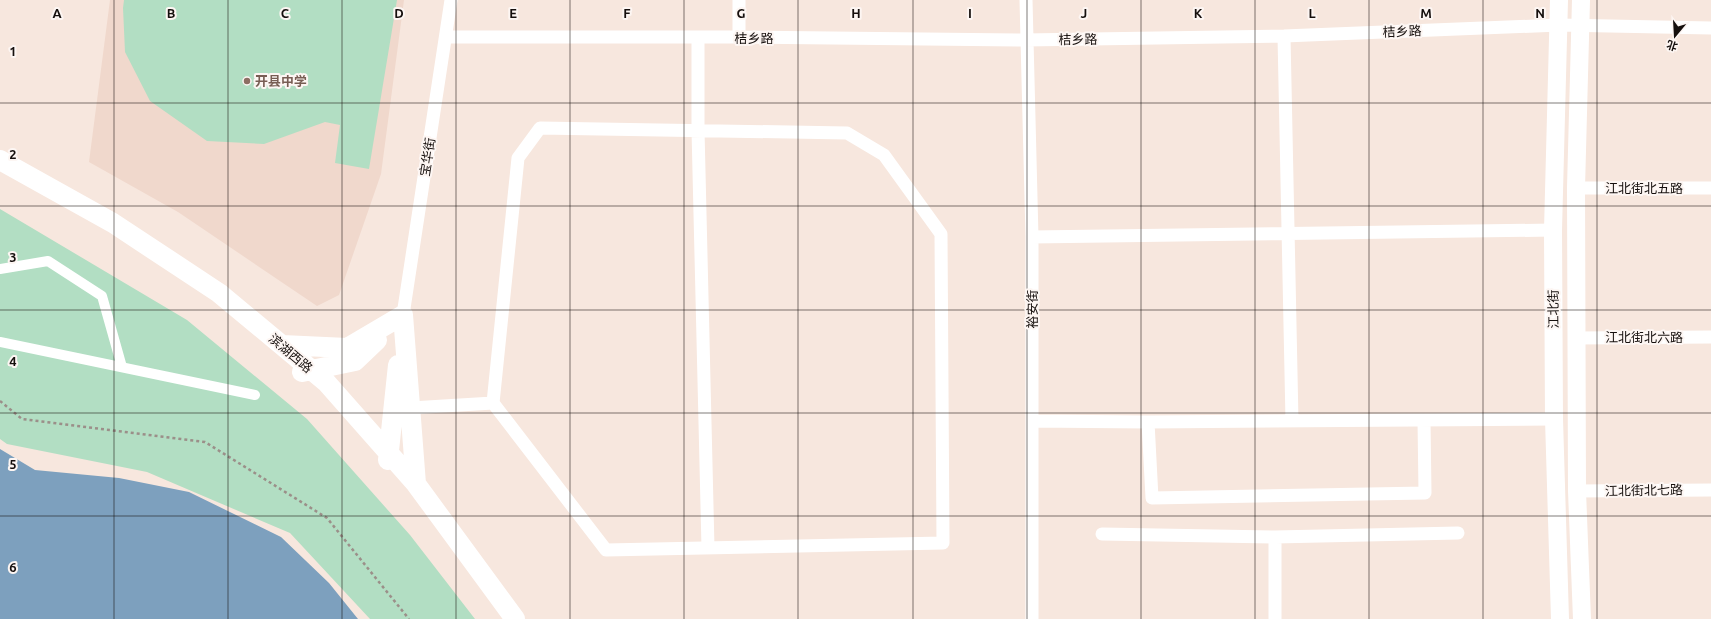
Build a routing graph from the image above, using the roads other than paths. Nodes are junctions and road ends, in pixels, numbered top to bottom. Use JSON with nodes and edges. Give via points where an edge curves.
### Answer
{"nodes":[{"id":1,"x":451,"y":0,"type":"edge"},
{"id":2,"x":739,"y":0,"type":"edge"},
{"id":3,"x":1026,"y":0,"type":"edge"},
{"id":4,"x":1559,"y":0,"type":"edge"},
{"id":5,"x":1581,"y":0,"type":"edge"},
{"id":6,"x":1559,"y":25,"type":"junction"},
{"id":7,"x":1580,"y":26,"type":"junction"},
{"id":8,"x":1711,"y":28,"type":"edge"},
{"id":9,"x":1284,"y":36,"type":"junction"},
{"id":10,"x":446,"y":37,"type":"junction"},
{"id":11,"x":739,"y":37,"type":"junction"},
{"id":12,"x":698,"y":38,"type":"junction"},
{"id":13,"x":1026,"y":40,"type":"junction"},
{"id":14,"x":698,"y":130,"type":"junction"},
{"id":15,"x":0,"y":160,"type":"edge"},
{"id":16,"x":0,"y":175,"type":"edge"},
{"id":17,"x":1576,"y":188,"type":"junction"},
{"id":18,"x":1711,"y":188,"type":"edge"},
{"id":19,"x":1552,"y":230,"type":"junction"},
{"id":20,"x":1288,"y":235,"type":"junction"},
{"id":21,"x":1032,"y":236,"type":"junction"},
{"id":22,"x":0,"y":268,"type":"edge"},
{"id":23,"x":403,"y":315,"type":"junction"},
{"id":24,"x":1711,"y":337,"type":"edge"},
{"id":25,"x":1578,"y":338,"type":"junction"},
{"id":26,"x":0,"y":342,"type":"edge"},
{"id":27,"x":282,"y":345,"type":"junction"},
{"id":28,"x":122,"y":367,"type":"junction"},
{"id":29,"x":305,"y":372,"type":"junction"},
{"id":30,"x":255,"y":395,"type":"dead end"},
{"id":31,"x":493,"y":403,"type":"junction"},
{"id":32,"x":410,"y":408,"type":"junction"},
{"id":33,"x":1554,"y":419,"type":"junction"},
{"id":34,"x":1424,"y":420,"type":"junction"},
{"id":35,"x":1032,"y":421,"type":"junction"},
{"id":36,"x":1292,"y":421,"type":"junction"},
{"id":37,"x":1148,"y":422,"type":"junction"},
{"id":38,"x":388,"y":460,"type":"junction"},
{"id":39,"x":416,"y":484,"type":"junction"},
{"id":40,"x":1711,"y":490,"type":"edge"},
{"id":41,"x":1578,"y":491,"type":"junction"},
{"id":42,"x":1458,"y":533,"type":"dead end"},
{"id":43,"x":1102,"y":534,"type":"dead end"},
{"id":44,"x":1275,"y":537,"type":"junction"},
{"id":45,"x":708,"y":548,"type":"junction"},
{"id":46,"x":500,"y":619,"type":"edge"},
{"id":47,"x":515,"y":619,"type":"edge"},
{"id":48,"x":1032,"y":619,"type":"edge"},
{"id":49,"x":1274,"y":619,"type":"edge"},
{"id":50,"x":1560,"y":619,"type":"edge"},
{"id":51,"x":1582,"y":619,"type":"edge"}],
"edges":[{"from":1,"to":10,"type":"street","name":"宝华街"},
{"from":2,"to":11,"type":"street"},
{"from":3,"to":13,"type":"street","name":"裕安街"},
{"from":4,"to":6,"type":"main road","name":"江北街"},
{"from":5,"to":7,"type":"main road","name":"江北街"},
{"from":6,"to":7,"type":"street","name":"桔乡路"},
{"from":6,"to":9,"type":"street","name":"桔乡路"},
{"from":6,"to":19,"type":"main road","name":"江北街"},
{"from":7,"to":8,"type":"street","name":"桔乡路"},
{"from":7,"to":17,"type":"main road","name":"江北街"},
{"from":9,"to":13,"type":"street","name":"桔乡路"},
{"from":9,"to":20,"type":"street"},
{"from":10,"to":12,"type":"street","name":"桔乡路"},
{"from":10,"to":23,"type":"street","name":"宝华街"},
{"from":11,"to":12,"type":"street","name":"桔乡路"},
{"from":11,"to":13,"type":"street","name":"桔乡路"},
{"from":12,"to":14,"type":"street"},
{"from":13,"to":21,"type":"street","name":"裕安街"},
{"from":14,"to":31,"type":"street","via":[[540,128],[518,158]]},
{"from":14,"to":45,"type":"street"},
{"from":14,"to":45,"type":"street","via":[[847,133],[884,155],[941,234],[944,543]]},
{"from":15,"to":27,"type":"main road","name":"滨湖西路","via":[[113,223],[219,293]]},
{"from":16,"to":29,"type":"main road","name":"滨湖西路","via":[[107,233],[212,302]]},
{"from":17,"to":18,"type":"street","name":"江北街北五路"},
{"from":17,"to":25,"type":"main road","name":"江北街"},
{"from":19,"to":20,"type":"street"},
{"from":19,"to":33,"type":"main road","name":"江北街"},
{"from":20,"to":21,"type":"street"},
{"from":20,"to":36,"type":"street"},
{"from":21,"to":35,"type":"street","name":"裕安街"},
{"from":22,"to":28,"type":"street","via":[[48,261],[102,296]]},
{"from":23,"to":27,"type":"main road","via":[[347,348]]},
{"from":23,"to":29,"type":"main road","via":[[355,361]]},
{"from":23,"to":32,"type":"main road"},
{"from":23,"to":38,"type":"main road"},
{"from":24,"to":25,"type":"street","name":"江北街北六路"},
{"from":25,"to":41,"type":"main road","name":"江北街"},
{"from":26,"to":28,"type":"street"},
{"from":27,"to":29,"type":"main road","name":"滨湖西路"},
{"from":28,"to":30,"type":"street"},
{"from":29,"to":38,"type":"main road","name":"滨湖西路","via":[[326,382]]},
{"from":31,"to":32,"type":"street"},
{"from":31,"to":45,"type":"street","via":[[606,550]]},
{"from":32,"to":39,"type":"main road"},
{"from":33,"to":34,"type":"street"},
{"from":33,"to":50,"type":"main road","name":"江北街"},
{"from":34,"to":36,"type":"street"},
{"from":34,"to":37,"type":"street","via":[[1424,493],[1152,498]]},
{"from":35,"to":37,"type":"street"},
{"from":35,"to":48,"type":"street","name":"裕安街"},
{"from":36,"to":37,"type":"street"},
{"from":38,"to":39,"type":"main road","name":"滨湖西路"},
{"from":38,"to":46,"type":"main road","name":"滨湖西路","via":[[407,491]]},
{"from":39,"to":47,"type":"main road","name":"滨湖西路"},
{"from":40,"to":41,"type":"street","name":"江北街北七路"},
{"from":41,"to":51,"type":"main road","name":"江北街"},
{"from":42,"to":44,"type":"street"},
{"from":43,"to":44,"type":"street"},
{"from":44,"to":49,"type":"street"}]}
